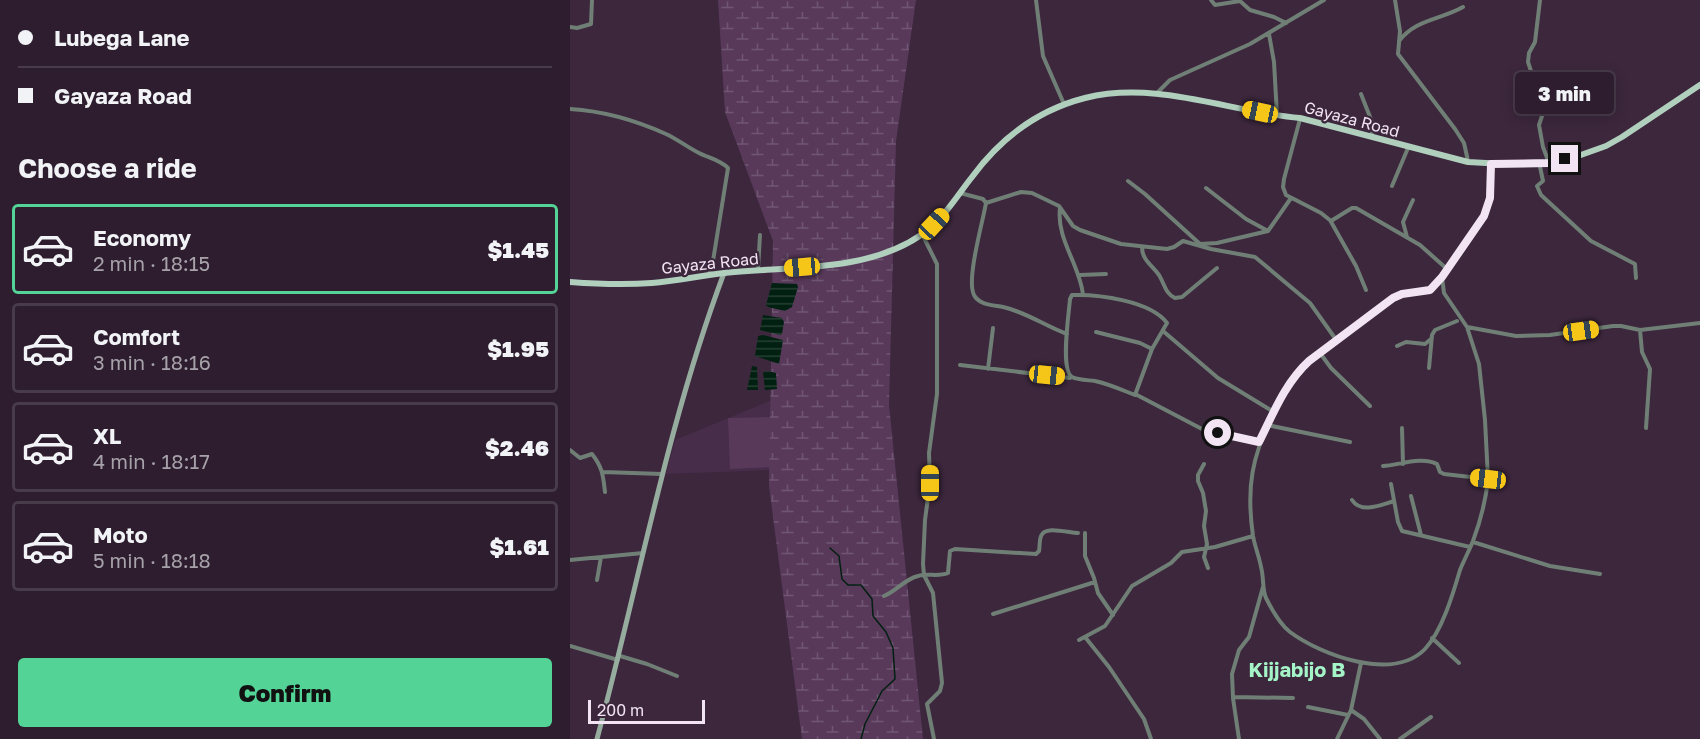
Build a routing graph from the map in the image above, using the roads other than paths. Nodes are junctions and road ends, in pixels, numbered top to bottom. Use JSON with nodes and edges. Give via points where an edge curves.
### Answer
{"nodes":[{"id":1,"x":592,"y":0,"type":"edge"},
{"id":2,"x":1036,"y":0,"type":"edge"},
{"id":3,"x":1211,"y":0,"type":"edge"},
{"id":4,"x":1324,"y":0,"type":"edge"},
{"id":5,"x":1395,"y":0,"type":"edge"},
{"id":6,"x":1540,"y":0,"type":"edge"},
{"id":7,"x":1463,"y":7,"type":"dead end"},
{"id":8,"x":1286,"y":24,"type":"junction"},
{"id":9,"x":570,"y":27,"type":"edge"},
{"id":10,"x":1269,"y":34,"type":"junction"},
{"id":11,"x":1398,"y":42,"type":"junction"},
{"id":12,"x":1700,"y":85,"type":"edge"},
{"id":13,"x":1155,"y":94,"type":"junction"},
{"id":14,"x":1361,"y":94,"type":"dead end"},
{"id":15,"x":1064,"y":105,"type":"junction"},
{"id":16,"x":570,"y":109,"type":"edge"},
{"id":17,"x":1277,"y":116,"type":"junction"},
{"id":18,"x":1300,"y":118,"type":"junction"},
{"id":19,"x":1372,"y":137,"type":"junction"},
{"id":20,"x":1408,"y":147,"type":"junction"},
{"id":21,"x":1468,"y":162,"type":"junction"},
{"id":22,"x":1539,"y":162,"type":"junction"},
{"id":23,"x":1549,"y":163,"type":"junction"},
{"id":24,"x":1491,"y":164,"type":"junction"},
{"id":25,"x":1128,"y":181,"type":"dead end"},
{"id":26,"x":1392,"y":186,"type":"dead end"},
{"id":27,"x":1206,"y":188,"type":"dead end"},
{"id":28,"x":960,"y":193,"type":"junction"},
{"id":29,"x":1291,"y":198,"type":"junction"},
{"id":30,"x":1413,"y":200,"type":"dead end"},
{"id":31,"x":986,"y":203,"type":"junction"},
{"id":32,"x":1060,"y":208,"type":"junction"},
{"id":33,"x":1330,"y":220,"type":"junction"},
{"id":34,"x":1268,"y":231,"type":"junction"},
{"id":35,"x":922,"y":234,"type":"junction"},
{"id":36,"x":760,"y":235,"type":"dead end"},
{"id":37,"x":1408,"y":238,"type":"junction"},
{"id":38,"x":1198,"y":244,"type":"junction"},
{"id":39,"x":1142,"y":247,"type":"junction"},
{"id":40,"x":1217,"y":268,"type":"dead end"},
{"id":41,"x":1447,"y":270,"type":"junction"},
{"id":42,"x":758,"y":271,"type":"junction"},
{"id":43,"x":724,"y":273,"type":"junction"},
{"id":44,"x":1106,"y":274,"type":"dead end"},
{"id":45,"x":1080,"y":275,"type":"junction"},
{"id":46,"x":709,"y":276,"type":"junction"},
{"id":47,"x":1442,"y":277,"type":"junction"},
{"id":48,"x":1636,"y":278,"type":"dead end"},
{"id":49,"x":570,"y":282,"type":"edge"},
{"id":50,"x":1366,"y":290,"type":"dead end"},
{"id":51,"x":1083,"y":296,"type":"junction"},
{"id":52,"x":1457,"y":321,"type":"dead end"},
{"id":53,"x":1700,"y":323,"type":"edge"},
{"id":54,"x":1467,"y":327,"type":"junction"},
{"id":55,"x":993,"y":328,"type":"dead end"},
{"id":56,"x":1640,"y":330,"type":"junction"},
{"id":57,"x":1162,"y":331,"type":"junction"},
{"id":58,"x":1096,"y":332,"type":"dead end"},
{"id":59,"x":1067,"y":334,"type":"junction"},
{"id":60,"x":1431,"y":339,"type":"junction"},
{"id":61,"x":1337,"y":341,"type":"junction"},
{"id":62,"x":1397,"y":346,"type":"dead end"},
{"id":63,"x":1152,"y":348,"type":"junction"},
{"id":64,"x":1320,"y":353,"type":"junction"},
{"id":65,"x":960,"y":366,"type":"dead end"},
{"id":66,"x":1429,"y":368,"type":"dead end"},
{"id":67,"x":988,"y":369,"type":"junction"},
{"id":68,"x":1074,"y":378,"type":"junction"},
{"id":69,"x":1135,"y":395,"type":"junction"},
{"id":70,"x":1370,"y":406,"type":"dead end"},
{"id":71,"x":1274,"y":412,"type":"junction"},
{"id":72,"x":1268,"y":425,"type":"junction"},
{"id":73,"x":1402,"y":428,"type":"dead end"},
{"id":74,"x":1646,"y":428,"type":"dead end"},
{"id":75,"x":1259,"y":442,"type":"junction"},
{"id":76,"x":1350,"y":442,"type":"dead end"},
{"id":77,"x":570,"y":450,"type":"edge"},
{"id":78,"x":1204,"y":464,"type":"dead end"},
{"id":79,"x":1403,"y":464,"type":"junction"},
{"id":80,"x":1383,"y":466,"type":"dead end"},
{"id":81,"x":603,"y":472,"type":"junction"},
{"id":82,"x":662,"y":474,"type":"junction"},
{"id":83,"x":1488,"y":479,"type":"junction"},
{"id":84,"x":1391,"y":484,"type":"dead end"},
{"id":85,"x":605,"y":492,"type":"dead end"},
{"id":86,"x":1411,"y":496,"type":"dead end"},
{"id":87,"x":1352,"y":500,"type":"dead end"},
{"id":88,"x":1394,"y":501,"type":"junction"},
{"id":89,"x":1078,"y":533,"type":"dead end"},
{"id":90,"x":1085,"y":533,"type":"dead end"},
{"id":91,"x":1421,"y":535,"type":"junction"},
{"id":92,"x":1253,"y":536,"type":"junction"},
{"id":93,"x":1471,"y":544,"type":"junction"},
{"id":94,"x":1205,"y":548,"type":"junction"},
{"id":95,"x":643,"y":553,"type":"junction"},
{"id":96,"x":601,"y":557,"type":"junction"},
{"id":97,"x":570,"y":560,"type":"edge"},
{"id":98,"x":1208,"y":567,"type":"dead end"},
{"id":99,"x":1600,"y":574,"type":"dead end"},
{"id":100,"x":924,"y":575,"type":"junction"},
{"id":101,"x":597,"y":580,"type":"dead end"},
{"id":102,"x":1095,"y":582,"type":"junction"},
{"id":103,"x":1263,"y":586,"type":"junction"},
{"id":104,"x":884,"y":596,"type":"dead end"},
{"id":105,"x":993,"y":614,"type":"dead end"},
{"id":106,"x":1113,"y":615,"type":"junction"},
{"id":107,"x":1085,"y":636,"type":"junction"},
{"id":108,"x":1432,"y":638,"type":"junction"},
{"id":109,"x":1079,"y":640,"type":"dead end"},
{"id":110,"x":570,"y":646,"type":"edge"},
{"id":111,"x":619,"y":658,"type":"junction"},
{"id":112,"x":1361,"y":663,"type":"junction"},
{"id":113,"x":1459,"y":663,"type":"dead end"},
{"id":114,"x":676,"y":676,"type":"dead end"},
{"id":115,"x":1233,"y":696,"type":"junction"},
{"id":116,"x":1293,"y":698,"type":"dead end"},
{"id":117,"x":1308,"y":707,"type":"dead end"},
{"id":118,"x":1350,"y":712,"type":"junction"},
{"id":119,"x":1431,"y":717,"type":"dead end"},
{"id":120,"x":597,"y":739,"type":"edge"},
{"id":121,"x":934,"y":739,"type":"edge"},
{"id":122,"x":1151,"y":739,"type":"edge"},
{"id":123,"x":1239,"y":739,"type":"edge"},
{"id":124,"x":1336,"y":739,"type":"edge"},
{"id":125,"x":1380,"y":739,"type":"edge"},
{"id":126,"x":1400,"y":739,"type":"edge"}],
"edges":[{"from":1,"to":9,"type":"street","via":[[591,24]]},
{"from":2,"to":15,"type":"street","via":[[1043,56]]},
{"from":3,"to":8,"type":"street","via":[[1215,5],[1240,1],[1250,10]]},
{"from":4,"to":8,"type":"street"},
{"from":5,"to":11,"type":"street"},
{"from":6,"to":23,"type":"street","via":[[1535,42],[1528,62],[1544,110],[1539,125]]},
{"from":7,"to":11,"type":"street","via":[[1421,22]]},
{"from":8,"to":10,"type":"street"},
{"from":10,"to":13,"type":"street","via":[[1170,80]]},
{"from":10,"to":17,"type":"street"},
{"from":11,"to":21,"type":"street","via":[[1398,54],[1464,143]]},
{"from":12,"to":23,"type":"main road","name":"Gayaza Road","via":[[1606,146]]},
{"from":13,"to":15,"type":"main road","name":"Gayaza Road","via":[[1120,93]]},
{"from":13,"to":17,"type":"main road","name":"Gayaza Road"},
{"from":14,"to":19,"type":"street","via":[[1372,122]]},
{"from":15,"to":28,"type":"main road","name":"Gayaza Road","via":[[1008,137]]},
{"from":16,"to":46,"type":"street","via":[[597,111],[634,122],[668,135],[728,168]]},
{"from":17,"to":18,"type":"main road","name":"Gayaza Road"},
{"from":18,"to":19,"type":"main road","name":"Gayaza Road"},
{"from":18,"to":29,"type":"street","via":[[1283,187]]},
{"from":19,"to":20,"type":"main road","name":"Gayaza Road"},
{"from":20,"to":21,"type":"main road","name":"Gayaza Road"},
{"from":20,"to":26,"type":"street"},
{"from":21,"to":24,"type":"main road","name":"Gayaza Road"},
{"from":22,"to":23,"type":"main road","name":"Gayaza Road"},
{"from":22,"to":24,"type":"main road","name":"Gayaza Road"},
{"from":22,"to":48,"type":"street","via":[[1543,181],[1537,189],[1541,195],[1591,241],[1635,264]]},
{"from":24,"to":41,"type":"street","via":[[1490,198],[1484,216]]},
{"from":25,"to":38,"type":"street"},
{"from":27,"to":34,"type":"street"},
{"from":28,"to":31,"type":"street"},
{"from":28,"to":35,"type":"main road","name":"Gayaza Road"},
{"from":29,"to":33,"type":"street"},
{"from":29,"to":34,"type":"street"},
{"from":30,"to":37,"type":"street","via":[[1403,222]]},
{"from":31,"to":32,"type":"street","via":[[1027,192]]},
{"from":31,"to":59,"type":"street","via":[[975,255],[971,289],[974,295],[984,303]]},
{"from":32,"to":39,"type":"street","via":[[1080,231]]},
{"from":32,"to":45,"type":"street","via":[[1061,232]]},
{"from":33,"to":37,"type":"street","via":[[1356,208]]},
{"from":33,"to":50,"type":"street"},
{"from":34,"to":38,"type":"street"},
{"from":35,"to":42,"type":"main road","name":"Gayaza Road","via":[[880,256]]},
{"from":35,"to":100,"type":"street","via":[[938,264],[937,394],[929,453]]},
{"from":36,"to":42,"type":"street"},
{"from":37,"to":41,"type":"street"},
{"from":38,"to":39,"type":"street","via":[[1183,241],[1172,249]]},
{"from":38,"to":61,"type":"street","via":[[1256,256],[1310,303]]},
{"from":39,"to":40,"type":"street","via":[[1147,262],[1175,298],[1182,297]]},
{"from":41,"to":47,"type":"street"},
{"from":42,"to":43,"type":"main road","name":"Gayaza Road"},
{"from":43,"to":46,"type":"main road","name":"Gayaza Road"},
{"from":43,"to":82,"type":"street","via":[[694,358]]},
{"from":44,"to":45,"type":"street"},
{"from":45,"to":51,"type":"street"},
{"from":46,"to":49,"type":"main road","name":"Gayaza Road","via":[[652,283]]},
{"from":47,"to":54,"type":"street","via":[[1445,296]]},
{"from":47,"to":61,"type":"street","via":[[1430,290],[1393,298]]},
{"from":51,"to":57,"type":"street","via":[[1140,304],[1164,319],[1167,323]]},
{"from":51,"to":59,"type":"street","via":[[1070,296]]},
{"from":52,"to":60,"type":"street","via":[[1435,330]]},
{"from":53,"to":56,"type":"street"},
{"from":54,"to":56,"type":"street","via":[[1516,336],[1621,326]]},
{"from":54,"to":83,"type":"street","via":[[1481,377]]},
{"from":55,"to":67,"type":"street"},
{"from":56,"to":74,"type":"street","via":[[1642,352],[1650,369]]},
{"from":57,"to":63,"type":"street"},
{"from":57,"to":71,"type":"street","via":[[1218,378]]},
{"from":58,"to":63,"type":"street"},
{"from":59,"to":68,"type":"street","via":[[1066,368]]},
{"from":60,"to":62,"type":"street","via":[[1425,344],[1406,342]]},
{"from":60,"to":66,"type":"street"},
{"from":61,"to":64,"type":"street"},
{"from":63,"to":69,"type":"street"},
{"from":64,"to":70,"type":"street","via":[[1330,368]]},
{"from":64,"to":71,"type":"street","via":[[1298,372]]},
{"from":65,"to":67,"type":"street"},
{"from":67,"to":68,"type":"street"},
{"from":68,"to":69,"type":"street"},
{"from":69,"to":75,"type":"street","via":[[1202,429]]},
{"from":71,"to":72,"type":"street"},
{"from":72,"to":75,"type":"street"},
{"from":72,"to":76,"type":"street"},
{"from":73,"to":79,"type":"street"},
{"from":75,"to":92,"type":"street","via":[[1250,489]]},
{"from":77,"to":81,"type":"street","via":[[580,458],[592,454]]},
{"from":78,"to":94,"type":"street","via":[[1198,481],[1206,511]]},
{"from":79,"to":80,"type":"street"},
{"from":79,"to":83,"type":"street","via":[[1432,462],[1444,474]]},
{"from":81,"to":82,"type":"street"},
{"from":81,"to":85,"type":"street"},
{"from":82,"to":95,"type":"street"},
{"from":83,"to":93,"type":"street"},
{"from":84,"to":88,"type":"street"},
{"from":86,"to":91,"type":"street"},
{"from":87,"to":88,"type":"street","via":[[1363,508]]},
{"from":88,"to":91,"type":"street","via":[[1402,531]]},
{"from":89,"to":100,"type":"street","via":[[1043,532],[1036,554],[955,549],[951,551],[948,573]]},
{"from":90,"to":102,"type":"street","via":[[1085,556]]},
{"from":91,"to":93,"type":"street"},
{"from":92,"to":94,"type":"street"},
{"from":92,"to":103,"type":"street"},
{"from":93,"to":99,"type":"street","via":[[1550,566]]},
{"from":93,"to":108,"type":"street"},
{"from":94,"to":98,"type":"street"},
{"from":94,"to":106,"type":"street","via":[[1182,552],[1132,586]]},
{"from":95,"to":96,"type":"street"},
{"from":95,"to":111,"type":"street"},
{"from":96,"to":97,"type":"street"},
{"from":96,"to":101,"type":"street"},
{"from":100,"to":104,"type":"street"},
{"from":100,"to":121,"type":"street","via":[[933,593],[942,683],[940,691],[927,704]]},
{"from":102,"to":105,"type":"street"},
{"from":102,"to":106,"type":"street"},
{"from":103,"to":112,"type":"street","via":[[1267,600],[1289,631]]},
{"from":103,"to":115,"type":"street","via":[[1249,637],[1235,662]]},
{"from":106,"to":107,"type":"street","via":[[1105,626]]},
{"from":107,"to":109,"type":"street"},
{"from":107,"to":122,"type":"street","via":[[1144,719]]},
{"from":108,"to":112,"type":"street","via":[[1425,649],[1402,662]]},
{"from":108,"to":113,"type":"street"},
{"from":110,"to":111,"type":"street"},
{"from":111,"to":114,"type":"street"},
{"from":111,"to":120,"type":"street"},
{"from":112,"to":118,"type":"street"},
{"from":115,"to":116,"type":"street"},
{"from":115,"to":123,"type":"street"},
{"from":117,"to":118,"type":"street"},
{"from":118,"to":124,"type":"street"},
{"from":118,"to":125,"type":"street","via":[[1364,719]]},
{"from":119,"to":126,"type":"street"}]}
